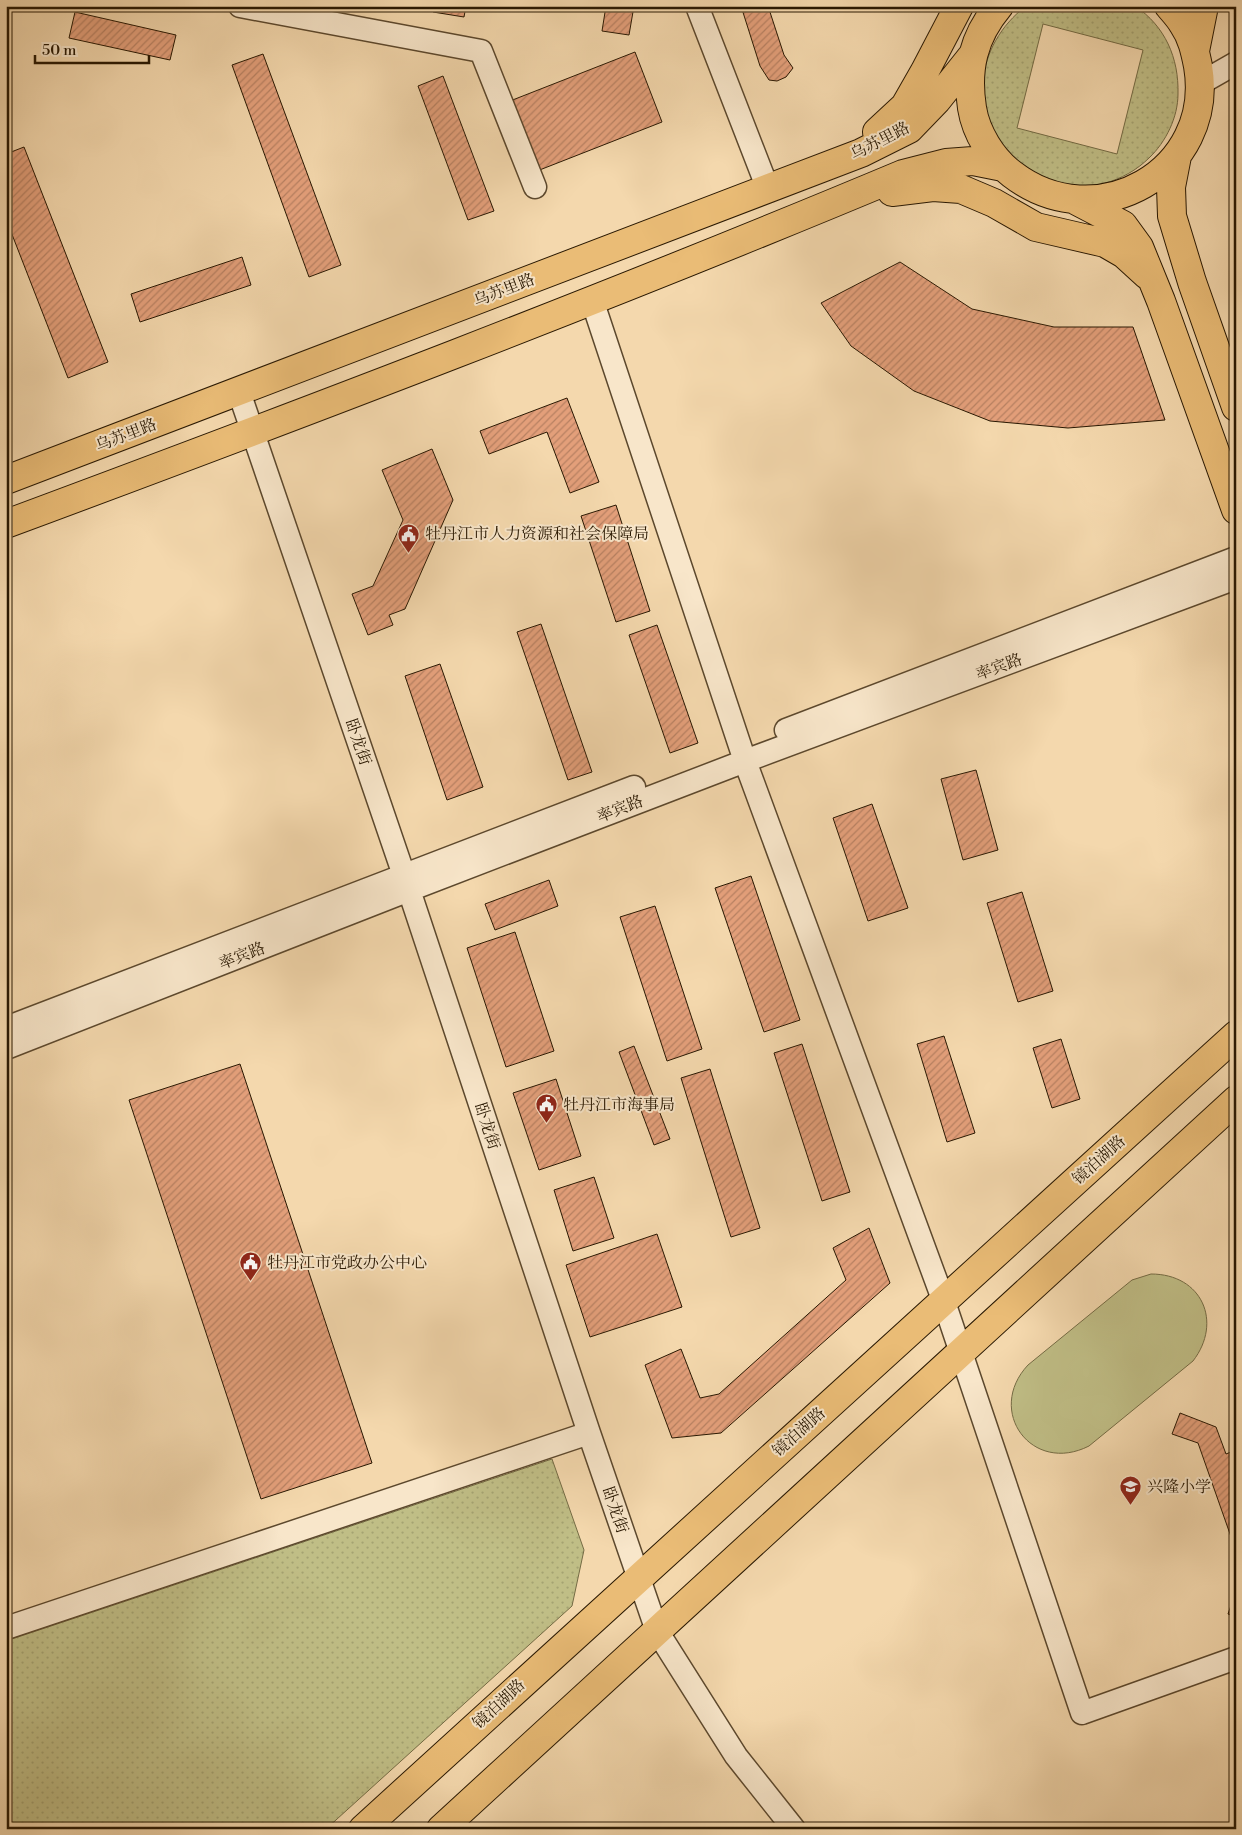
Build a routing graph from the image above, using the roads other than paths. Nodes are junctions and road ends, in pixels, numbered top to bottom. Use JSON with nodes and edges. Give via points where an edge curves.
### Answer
{"nodes":[{"id":1,"x":240,"y":6,"type":"edge"},
{"id":2,"x":698,"y":6,"type":"edge"},
{"id":3,"x":959,"y":6,"type":"edge"},
{"id":4,"x":999,"y":6,"type":"edge"},
{"id":5,"x":1183,"y":10,"type":"edge"},
{"id":6,"x":972,"y":56,"type":"junction"},
{"id":7,"x":1236,"y":63,"type":"edge"},
{"id":8,"x":1201,"y":83,"type":"junction"},
{"id":9,"x":1176,"y":156,"type":"junction"},
{"id":10,"x":839,"y":161,"type":"junction"},
{"id":11,"x":1003,"y":167,"type":"junction"},
{"id":12,"x":536,"y":187,"type":"dead end"},
{"id":13,"x":768,"y":189,"type":"junction"},
{"id":14,"x":849,"y":197,"type":"junction"},
{"id":15,"x":1076,"y":200,"type":"junction"},
{"id":16,"x":1152,"y":279,"type":"junction"},
{"id":17,"x":592,"y":300,"type":"junction"},
{"id":18,"x":239,"y":392,"type":"junction"},
{"id":19,"x":1234,"y":399,"type":"edge"},
{"id":20,"x":252,"y":433,"type":"junction"},
{"id":21,"x":6,"y":480,"type":"edge"},
{"id":22,"x":1236,"y":510,"type":"edge"},
{"id":23,"x":6,"y":524,"type":"edge"},
{"id":24,"x":1236,"y":558,"type":"edge"},
{"id":25,"x":1236,"y":578,"type":"edge"},
{"id":26,"x":743,"y":754,"type":"junction"},
{"id":27,"x":406,"y":882,"type":"junction"},
{"id":28,"x":6,"y":1028,"type":"edge"},
{"id":29,"x":1236,"y":1035,"type":"edge"},
{"id":30,"x":6,"y":1048,"type":"edge"},
{"id":31,"x":1236,"y":1100,"type":"edge"},
{"id":32,"x":944,"y":1302,"type":"junction"},
{"id":33,"x":961,"y":1352,"type":"junction"},
{"id":34,"x":589,"y":1433,"type":"junction"},
{"id":35,"x":638,"y":1576,"type":"junction"},
{"id":36,"x":6,"y":1628,"type":"edge"},
{"id":37,"x":657,"y":1631,"type":"junction"},
{"id":38,"x":1236,"y":1658,"type":"edge"},
{"id":39,"x":363,"y":1829,"type":"edge"},
{"id":40,"x":440,"y":1829,"type":"edge"},
{"id":41,"x":794,"y":1829,"type":"edge"}],
"edges":[{"from":1,"to":12,"type":"street","via":[[481,51]]},
{"from":2,"to":13,"type":"street"},
{"from":3,"to":10,"type":"main road","via":[[905,106]]},
{"from":4,"to":6,"type":"main road","via":[[982,30]]},
{"from":5,"to":8,"type":"main road"},
{"from":6,"to":10,"type":"main road","name":"乌苏里路","via":[[909,129]]},
{"from":6,"to":11,"type":"main road","via":[[969,86],[973,116],[985,143]]},
{"from":7,"to":8,"type":"street"},
{"from":8,"to":9,"type":"main road","via":[[1193,126]]},
{"from":9,"to":15,"type":"main road","via":[[1156,176],[1132,191],[1104,199]]},
{"from":9,"to":19,"type":"main road","via":[[1171,187],[1172,216]]},
{"from":10,"to":13,"type":"main road","name":"乌苏里路"},
{"from":11,"to":14,"type":"main road","via":[[973,161],[946,163],[903,174]]},
{"from":11,"to":15,"type":"main road","via":[[1024,184],[1049,195]]},
{"from":13,"to":18,"type":"main road","name":"乌苏里路"},
{"from":14,"to":16,"type":"main road","via":[[933,187],[960,189],[994,203],[1036,227],[1105,243],[1124,254]]},
{"from":14,"to":17,"type":"main road"},
{"from":15,"to":16,"type":"main road","via":[[1123,225],[1139,247]]},
{"from":16,"to":22,"type":"main road"},
{"from":17,"to":20,"type":"main road"},
{"from":17,"to":26,"type":"street"},
{"from":18,"to":20,"type":"street","name":"卧龙街"},
{"from":18,"to":21,"type":"main road","name":"乌苏里路"},
{"from":20,"to":23,"type":"main road"},
{"from":20,"to":27,"type":"street","name":"卧龙街"},
{"from":24,"to":26,"type":"street","name":"率宾路"},
{"from":25,"to":26,"type":"street","name":"率宾路"},
{"from":26,"to":27,"type":"street","name":"率宾路"},
{"from":26,"to":32,"type":"street"},
{"from":27,"to":28,"type":"street","name":"率宾路"},
{"from":27,"to":30,"type":"street","name":"率宾路"},
{"from":27,"to":34,"type":"street","name":"卧龙街"},
{"from":29,"to":32,"type":"main road","name":"镜泊湖路"},
{"from":31,"to":33,"type":"main road"},
{"from":32,"to":33,"type":"street"},
{"from":32,"to":35,"type":"main road","name":"镜泊湖路"},
{"from":33,"to":37,"type":"main road"},
{"from":33,"to":38,"type":"street","via":[[1082,1713]]},
{"from":34,"to":35,"type":"street","name":"卧龙街"},
{"from":34,"to":36,"type":"street"},
{"from":35,"to":37,"type":"street","name":"卧龙街"},
{"from":35,"to":39,"type":"main road","name":"镜泊湖路"},
{"from":37,"to":40,"type":"main road"},
{"from":37,"to":41,"type":"street","name":"卧龙街","via":[[736,1756]]}]}
